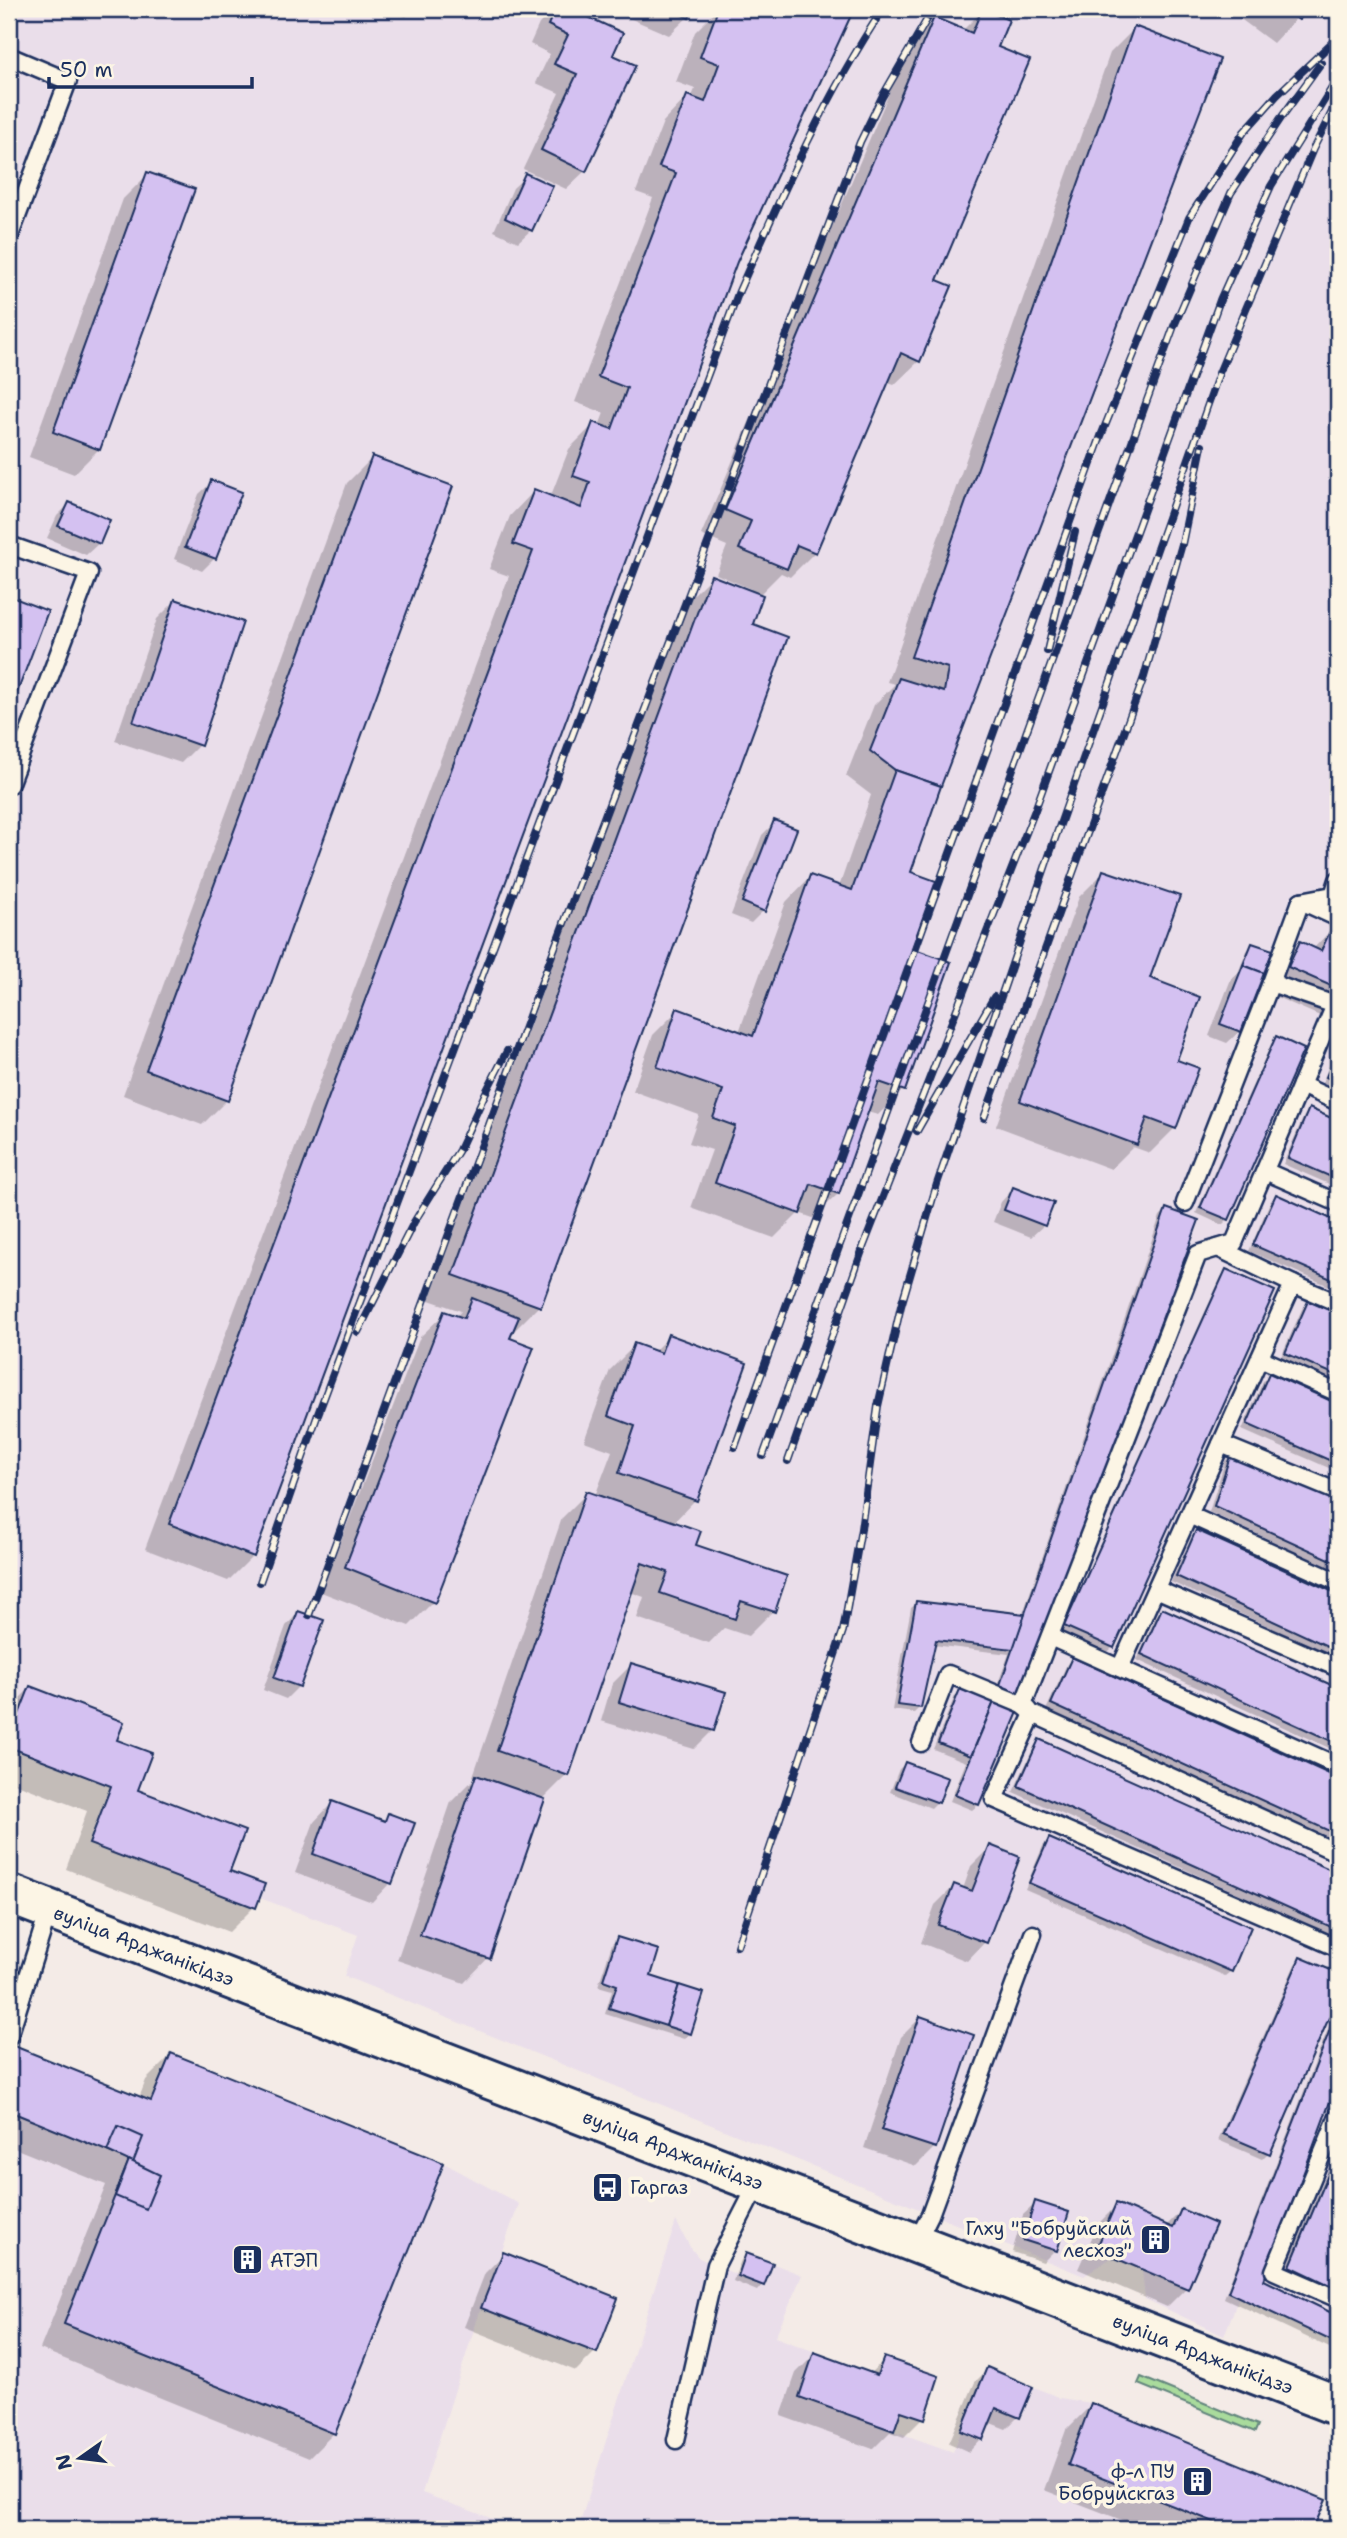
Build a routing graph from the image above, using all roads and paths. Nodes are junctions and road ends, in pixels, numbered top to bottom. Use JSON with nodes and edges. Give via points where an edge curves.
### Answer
{"nodes":[{"id":1,"x":9,"y":56,"type":"edge"},
{"id":2,"x":9,"y":237,"type":"edge"},
{"id":3,"x":9,"y":545,"type":"edge"},
{"id":4,"x":9,"y":785,"type":"edge"},
{"id":5,"x":1338,"y":880,"type":"edge"},
{"id":6,"x":1301,"y":901,"type":"junction"},
{"id":7,"x":1338,"y":918,"type":"edge"},
{"id":8,"x":1270,"y":983,"type":"junction"},
{"id":9,"x":1336,"y":1006,"type":"edge"},
{"id":10,"x":1301,"y":1085,"type":"junction"},
{"id":11,"x":1338,"y":1102,"type":"edge"},
{"id":12,"x":1265,"y":1171,"type":"junction"},
{"id":13,"x":1185,"y":1203,"type":"dead end"},
{"id":14,"x":1338,"y":1203,"type":"edge"},
{"id":15,"x":1218,"y":1248,"type":"junction"},
{"id":16,"x":1293,"y":1284,"type":"junction"},
{"id":17,"x":1338,"y":1303,"type":"edge"},
{"id":18,"x":1260,"y":1358,"type":"junction"},
{"id":19,"x":1338,"y":1393,"type":"edge"},
{"id":20,"x":1221,"y":1444,"type":"junction"},
{"id":21,"x":1338,"y":1492,"type":"edge"},
{"id":22,"x":1189,"y":1515,"type":"junction"},
{"id":23,"x":1338,"y":1582,"type":"edge"},
{"id":24,"x":1156,"y":1589,"type":"junction"},
{"id":25,"x":1050,"y":1637,"type":"junction"},
{"id":26,"x":1120,"y":1668,"type":"junction"},
{"id":27,"x":1338,"y":1668,"type":"edge"},
{"id":28,"x":1028,"y":1710,"type":"junction"},
{"id":29,"x":921,"y":1743,"type":"dead end"},
{"id":30,"x":1338,"y":1766,"type":"edge"},
{"id":31,"x":1338,"y":1853,"type":"edge"},
{"id":32,"x":9,"y":1894,"type":"edge"},
{"id":33,"x":49,"y":1910,"type":"junction"},
{"id":34,"x":1033,"y":1934,"type":"dead end"},
{"id":35,"x":1338,"y":1948,"type":"edge"},
{"id":36,"x":9,"y":2036,"type":"edge"},
{"id":37,"x":1338,"y":2116,"type":"edge"},
{"id":38,"x":758,"y":2183,"type":"junction"},
{"id":39,"x":916,"y":2243,"type":"junction"},
{"id":40,"x":1338,"y":2299,"type":"edge"},
{"id":41,"x":1338,"y":2406,"type":"edge"},
{"id":42,"x":676,"y":2440,"type":"dead end"}],
"edges":[{"from":1,"to":2,"type":"lane","via":[[68,80]]},
{"from":3,"to":4,"type":"lane","via":[[89,573]]},
{"from":5,"to":6,"type":"lane","via":[[1333,895]]},
{"from":6,"to":7,"type":"lane"},
{"from":6,"to":8,"type":"lane"},
{"from":8,"to":9,"type":"lane"},
{"from":8,"to":13,"type":"lane"},
{"from":9,"to":10,"type":"lane"},
{"from":10,"to":11,"type":"lane"},
{"from":10,"to":12,"type":"lane"},
{"from":12,"to":14,"type":"lane"},
{"from":12,"to":15,"type":"lane","via":[[1234,1243]]},
{"from":15,"to":16,"type":"lane"},
{"from":15,"to":25,"type":"lane","via":[[1198,1254]]},
{"from":16,"to":17,"type":"lane"},
{"from":16,"to":18,"type":"lane"},
{"from":18,"to":19,"type":"lane"},
{"from":18,"to":20,"type":"lane"},
{"from":20,"to":21,"type":"lane"},
{"from":20,"to":22,"type":"lane"},
{"from":22,"to":23,"type":"lane"},
{"from":22,"to":24,"type":"lane"},
{"from":24,"to":26,"type":"lane"},
{"from":24,"to":27,"type":"lane"},
{"from":25,"to":26,"type":"lane"},
{"from":25,"to":28,"type":"lane"},
{"from":26,"to":30,"type":"lane"},
{"from":28,"to":29,"type":"lane","via":[[948,1674]]},
{"from":28,"to":31,"type":"lane"},
{"from":28,"to":35,"type":"lane","via":[[995,1799]]},
{"from":32,"to":33,"type":"main road","name":"вуліца Арджанікідзэ"},
{"from":33,"to":36,"type":"lane"},
{"from":33,"to":38,"type":"main road","name":"вуліца Арджанікідзэ"},
{"from":34,"to":39,"type":"lane"},
{"from":37,"to":40,"type":"lane","via":[[1274,2271]]},
{"from":38,"to":39,"type":"main road","name":"вуліца Арджанікідзэ"},
{"from":38,"to":42,"type":"lane","via":[[716,2265]]},
{"from":39,"to":41,"type":"main road","name":"вуліца Арджанікідзэ"}]}
